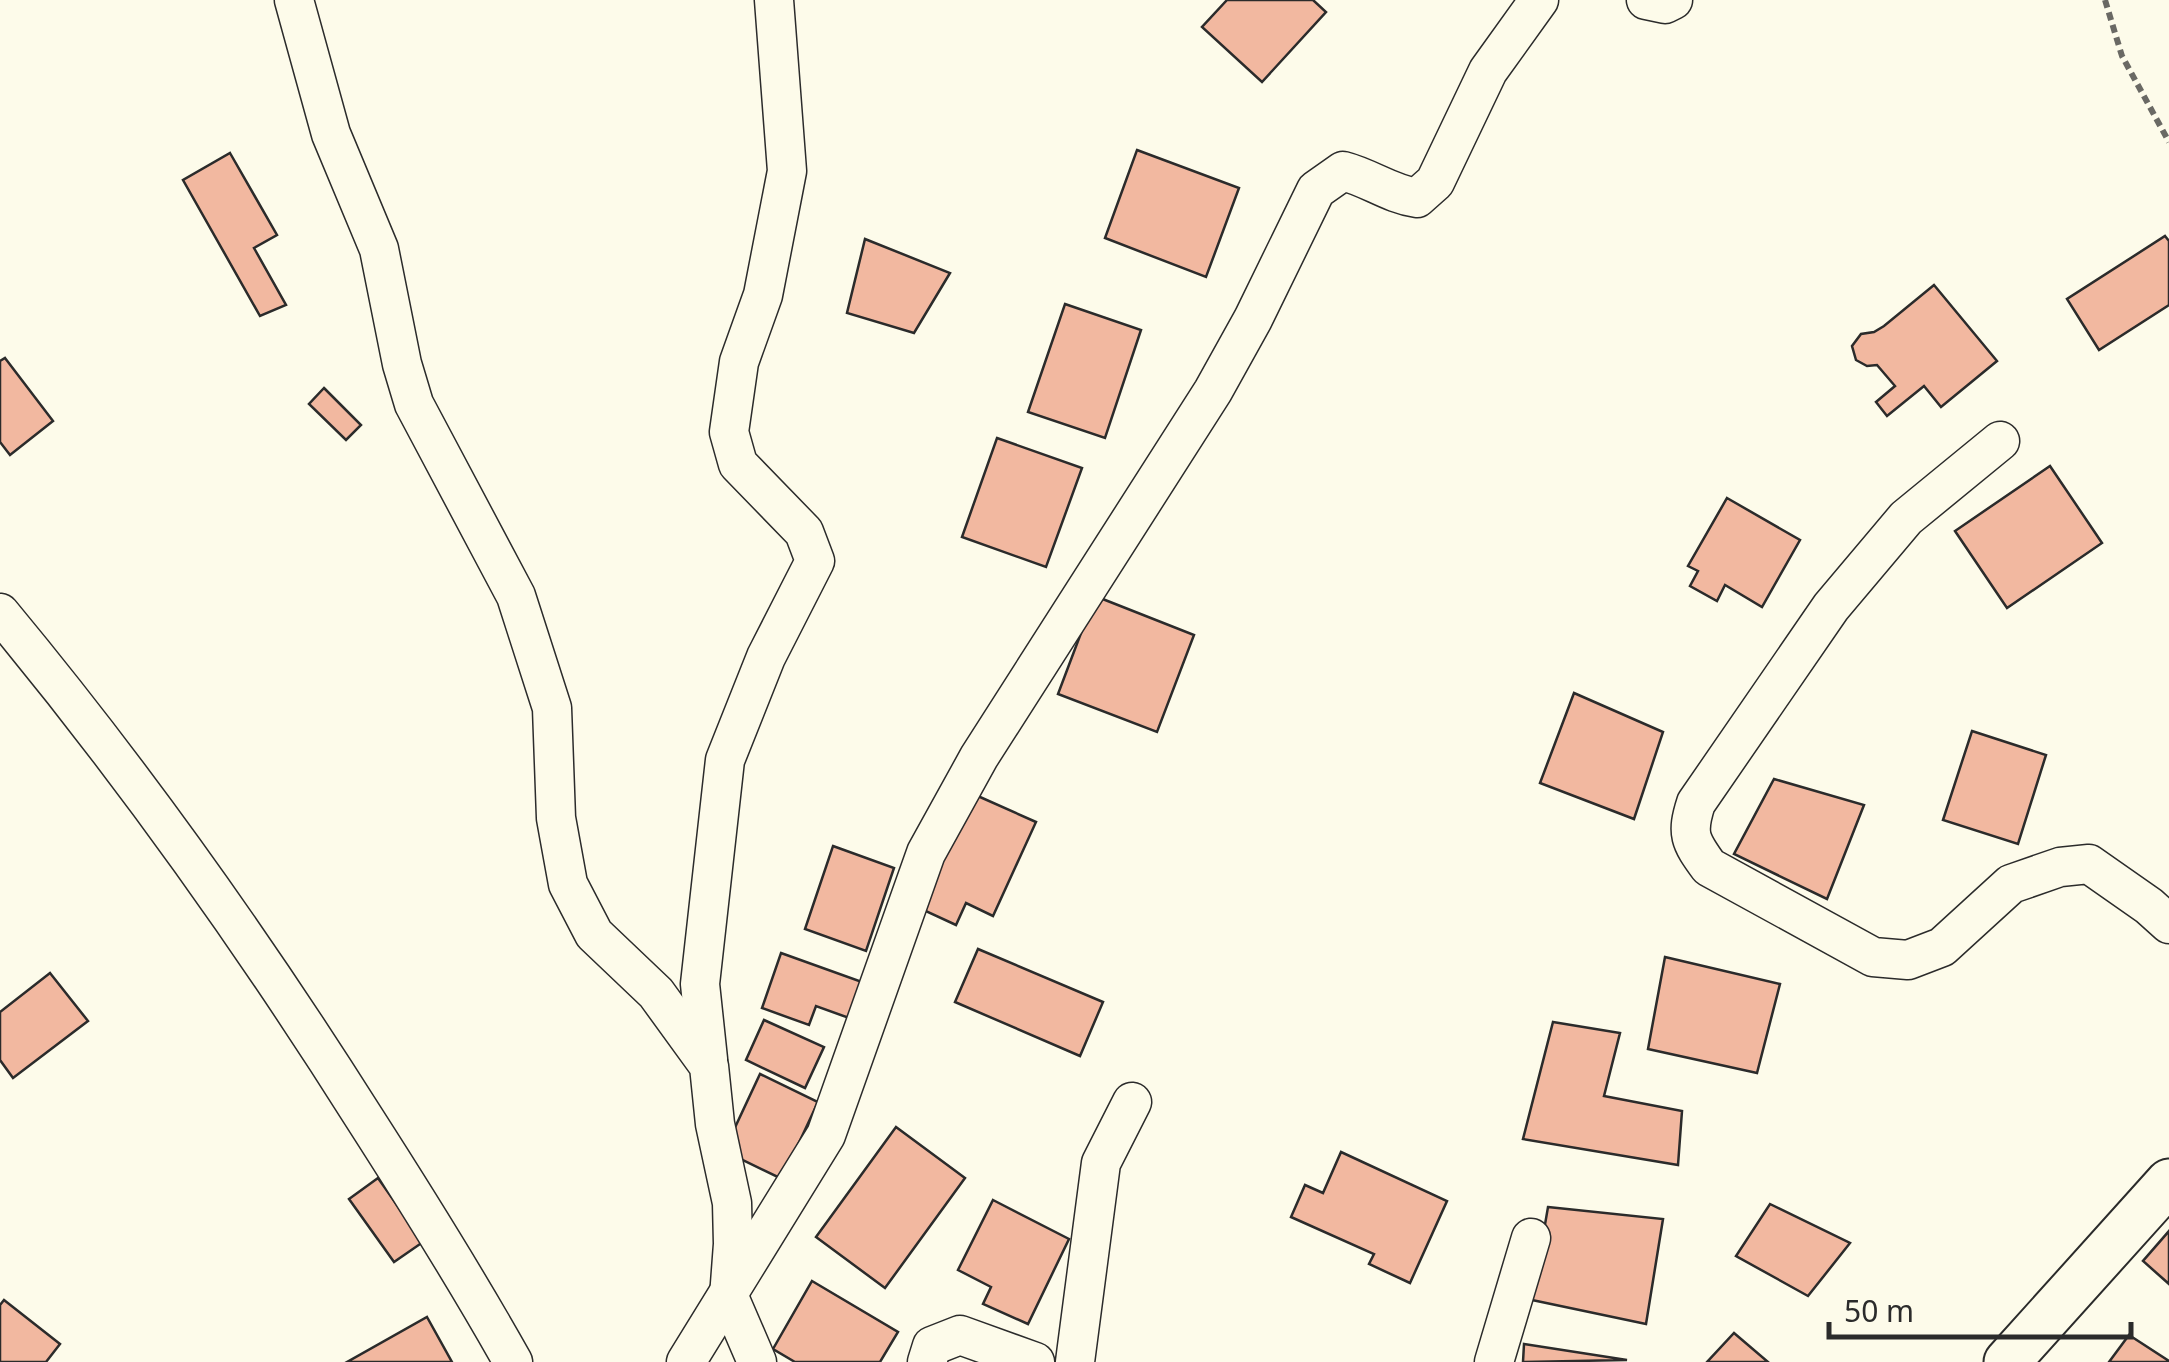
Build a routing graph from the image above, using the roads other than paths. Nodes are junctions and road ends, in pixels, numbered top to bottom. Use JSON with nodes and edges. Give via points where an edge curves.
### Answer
{"nodes":[{"id":1,"x":294,"y":0,"type":"edge"},
{"id":2,"x":774,"y":0,"type":"edge"},
{"id":3,"x":1540,"y":0,"type":"edge"},
{"id":4,"x":1646,"y":0,"type":"edge"},
{"id":5,"x":1673,"y":0,"type":"edge"},
{"id":6,"x":2000,"y":441,"type":"dead end"},
{"id":7,"x":0,"y":613,"type":"edge"},
{"id":8,"x":2169,"y":924,"type":"edge"},
{"id":9,"x":709,"y":1066,"type":"junction"},
{"id":10,"x":1132,"y":1102,"type":"dead end"},
{"id":11,"x":2169,"y":1182,"type":"edge"},
{"id":12,"x":1531,"y":1238,"type":"dead end"},
{"id":13,"x":728,"y":1297,"type":"junction"},
{"id":14,"x":512,"y":1362,"type":"edge"},
{"id":15,"x":686,"y":1362,"type":"edge"},
{"id":16,"x":756,"y":1362,"type":"edge"},
{"id":17,"x":927,"y":1362,"type":"edge"},
{"id":18,"x":1035,"y":1362,"type":"edge"},
{"id":19,"x":1074,"y":1362,"type":"edge"},
{"id":20,"x":1494,"y":1362,"type":"edge"},
{"id":21,"x":2006,"y":1362,"type":"edge"}],
"edges":[{"from":1,"to":9,"type":"street","via":[[331,134],[379,249],[414,404],[516,596],[552,708],[556,818],[568,884],[594,934],[656,993]]},
{"from":2,"to":9,"type":"street","via":[[787,171],[764,295],[739,362],[729,432],[738,464],[804,532],[816,561],[766,657],[725,760],[700,984]]},
{"from":3,"to":13,"type":"street","via":[[1488,71],[1435,182],[1418,198],[1343,171],[1316,190],[1213,390],[979,757],[926,853],[826,1135]]},
{"from":4,"to":5,"type":"street"},
{"from":6,"to":8,"type":"street","via":[[1906,518],[1831,607],[1696,803],[1688,826],[1694,846],[1709,867],[1873,957],[1908,960],[1942,947],[2011,884],[2060,866],[2089,864]]},
{"from":7,"to":14,"type":"street","via":[[278,982]]},
{"from":9,"to":13,"type":"street","via":[[732,1202]]},
{"from":10,"to":19,"type":"street","via":[[1101,1164]]},
{"from":11,"to":21,"type":"street"},
{"from":12,"to":20,"type":"street"},
{"from":13,"to":15,"type":"street"},
{"from":13,"to":16,"type":"street"},
{"from":17,"to":18,"type":"street","via":[[932,1346],[960,1335]]}]}
